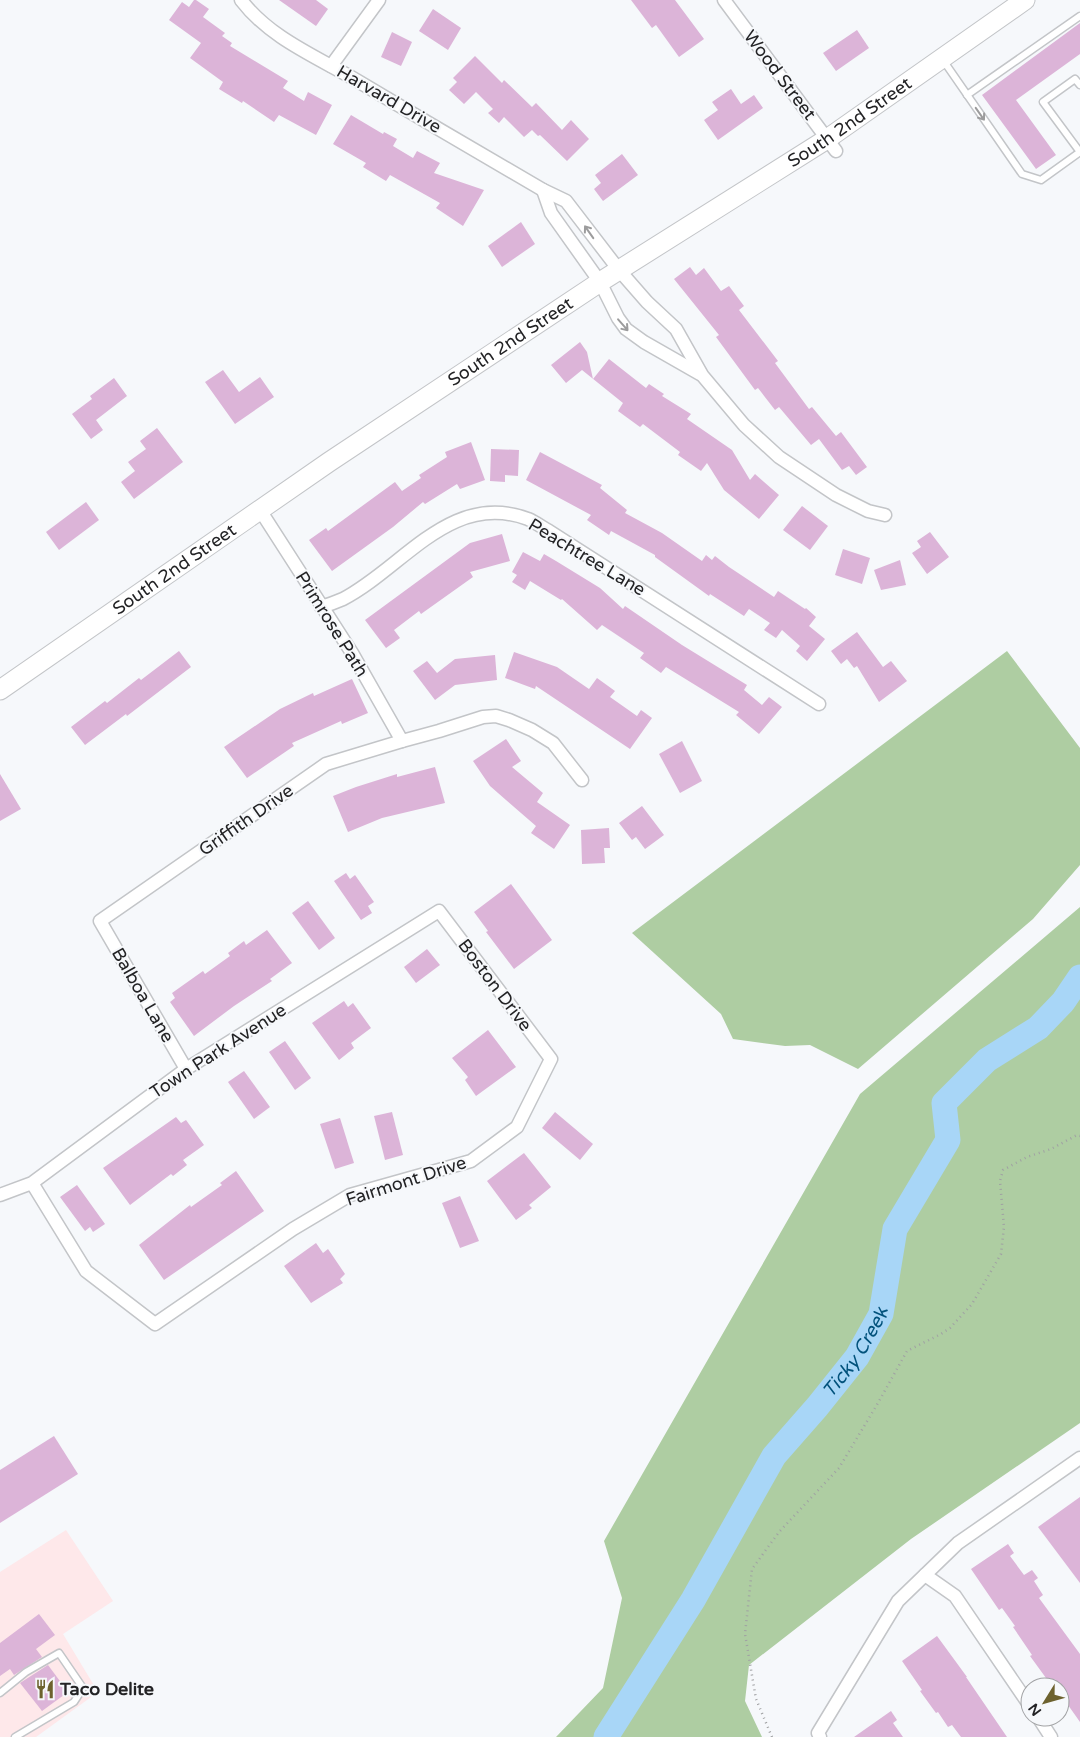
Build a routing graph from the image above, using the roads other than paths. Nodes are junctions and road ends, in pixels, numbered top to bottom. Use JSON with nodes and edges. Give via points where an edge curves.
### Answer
{"nodes":[{"id":1,"x":241,"y":0,"type":"edge"},
{"id":2,"x":379,"y":0,"type":"edge"},
{"id":3,"x":724,"y":0,"type":"edge"},
{"id":4,"x":1025,"y":0,"type":"edge"},
{"id":5,"x":1080,"y":16,"type":"edge"},
{"id":6,"x":942,"y":59,"type":"junction"},
{"id":7,"x":331,"y":66,"type":"junction"},
{"id":8,"x":1080,"y":85,"type":"edge"},
{"id":9,"x":967,"y":95,"type":"junction"},
{"id":10,"x":832,"y":145,"type":"junction"},
{"id":11,"x":1080,"y":152,"type":"edge"},
{"id":12,"x":543,"y":190,"type":"junction"},
{"id":13,"x":619,"y":270,"type":"junction"},
{"id":14,"x":600,"y":282,"type":"junction"},
{"id":15,"x":702,"y":376,"type":"junction"},
{"id":16,"x":260,"y":510,"type":"junction"},
{"id":17,"x":885,"y":515,"type":"dead end"},
{"id":18,"x":321,"y":607,"type":"junction"},
{"id":19,"x":0,"y":690,"type":"edge"},
{"id":20,"x":819,"y":704,"type":"dead end"},
{"id":21,"x":402,"y":741,"type":"junction"},
{"id":22,"x":582,"y":780,"type":"dead end"},
{"id":23,"x":439,"y":911,"type":"joint"},
{"id":24,"x":100,"y":920,"type":"joint"},
{"id":25,"x":551,"y":1059,"type":"joint"},
{"id":26,"x":186,"y":1069,"type":"junction"},
{"id":27,"x":32,"y":1183,"type":"junction"},
{"id":28,"x":0,"y":1195,"type":"edge"},
{"id":29,"x":1080,"y":1458,"type":"edge"},
{"id":30,"x":925,"y":1575,"type":"junction"},
{"id":31,"x":1020,"y":1691,"type":"edge"},
{"id":32,"x":0,"y":1693,"type":"edge"},
{"id":33,"x":819,"y":1735,"type":"edge"},
{"id":34,"x":15,"y":1737,"type":"edge"}],
"edges":[{"from":1,"to":7,"type":"street","name":"Harvard Drive","via":[[278,36]]},
{"from":2,"to":7,"type":"street"},
{"from":3,"to":10,"type":"street","name":"Wood Street"},
{"from":4,"to":6,"type":"main road","name":"South 2nd Street"},
{"from":5,"to":9,"type":"lane"},
{"from":6,"to":9,"type":"lane"},
{"from":6,"to":10,"type":"main road","name":"South 2nd Street"},
{"from":7,"to":12,"type":"street","name":"Harvard Drive"},
{"from":8,"to":11,"type":"lane","via":[[1075,79],[1043,102]]},
{"from":9,"to":11,"type":"lane","one_way":true,"via":[[1022,174],[1041,180]]},
{"from":10,"to":13,"type":"main road","name":"South 2nd Street"},
{"from":13,"to":12,"type":"street","name":"Harvard Drive","one_way":true,"via":[[566,201]]},
{"from":12,"to":14,"type":"street","via":[[551,213]]},
{"from":13,"to":14,"type":"main road","name":"South 2nd Street"},
{"from":13,"to":15,"type":"street","name":"Harvard Drive","via":[[676,329]]},
{"from":14,"to":15,"type":"street","one_way":true,"via":[[626,329]]},
{"from":14,"to":16,"type":"main road","name":"South 2nd Street"},
{"from":15,"to":17,"type":"street","via":[[744,426],[779,457],[836,495],[868,511]]},
{"from":16,"to":18,"type":"street","name":"Primrose Path"},
{"from":16,"to":19,"type":"main road","name":"South 2nd Street"},
{"from":18,"to":20,"type":"street","name":"Peachtree Lane","via":[[343,599],[452,522],[482,514],[514,516],[549,531]]},
{"from":18,"to":21,"type":"street","name":"Primrose Path","via":[[356,660]]},
{"from":21,"to":22,"type":"street","name":"Griffith Drive","via":[[496,716],[532,730],[553,743]]},
{"from":21,"to":24,"type":"street","name":"Griffith Drive","via":[[326,764]]},
{"from":23,"to":25,"type":"street","name":"Boston Drive"},
{"from":23,"to":26,"type":"street","name":"Town Park Avenue"},
{"from":24,"to":26,"type":"street","name":"Balboa Lane"},
{"from":25,"to":27,"type":"street","name":"Fairmont Drive","via":[[517,1126],[471,1162],[350,1195],[293,1229],[155,1324],[86,1271]]},
{"from":26,"to":27,"type":"street","name":"Town Park Avenue"},
{"from":27,"to":28,"type":"street","name":"Town Park Avenue"},
{"from":29,"to":30,"type":"street","via":[[958,1543]]},
{"from":30,"to":31,"type":"street","via":[[955,1596]]},
{"from":30,"to":33,"type":"street","via":[[898,1601]]},
{"from":32,"to":34,"type":"lane","via":[[26,1672],[59,1653],[83,1688],[74,1702]]}]}
